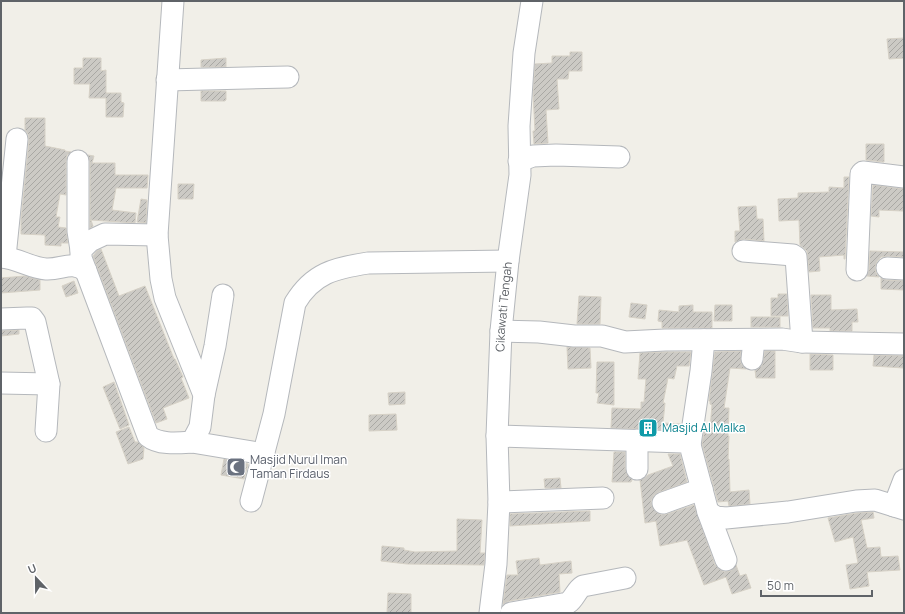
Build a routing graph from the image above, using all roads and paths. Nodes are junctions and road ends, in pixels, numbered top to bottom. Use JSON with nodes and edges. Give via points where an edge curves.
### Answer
{"nodes":[{"id":1,"x":173,"y":1,"type":"edge"},
{"id":2,"x":532,"y":1,"type":"edge"},
{"id":3,"x":288,"y":77,"type":"dead end"},
{"id":4,"x":168,"y":80,"type":"junction"},
{"id":5,"x":17,"y":139,"type":"dead end"},
{"id":6,"x":619,"y":157,"type":"dead end"},
{"id":7,"x":78,"y":161,"type":"dead end"},
{"id":8,"x":520,"y":162,"type":"junction"},
{"id":9,"x":904,"y":177,"type":"edge"},
{"id":10,"x":157,"y":235,"type":"junction"},
{"id":11,"x":81,"y":250,"type":"junction"},
{"id":12,"x":743,"y":251,"type":"dead end"},
{"id":13,"x":3,"y":257,"type":"edge"},
{"id":14,"x":508,"y":261,"type":"junction"},
{"id":15,"x":857,"y":270,"type":"dead end"},
{"id":16,"x":86,"y":271,"type":"junction"},
{"id":17,"x":223,"y":295,"type":"dead end"},
{"id":18,"x":1,"y":319,"type":"edge"},
{"id":19,"x":501,"y":331,"type":"junction"},
{"id":20,"x":704,"y":340,"type":"junction"},
{"id":21,"x":802,"y":342,"type":"junction"},
{"id":22,"x":904,"y":344,"type":"edge"},
{"id":23,"x":1,"y":383,"type":"edge"},
{"id":24,"x":49,"y":384,"type":"junction"},
{"id":25,"x":204,"y":395,"type":"junction"},
{"id":26,"x":46,"y":431,"type":"dead end"},
{"id":27,"x":497,"y":436,"type":"junction"},
{"id":28,"x":637,"y":440,"type":"junction"},
{"id":29,"x":192,"y":442,"type":"junction"},
{"id":30,"x":690,"y":445,"type":"junction"},
{"id":31,"x":264,"y":454,"type":"junction"},
{"id":32,"x":637,"y":469,"type":"dead end"},
{"id":33,"x":904,"y":480,"type":"edge"},
{"id":34,"x":702,"y":489,"type":"junction"},
{"id":35,"x":603,"y":498,"type":"dead end"},
{"id":36,"x":251,"y":501,"type":"dead end"},
{"id":37,"x":499,"y":502,"type":"junction"},
{"id":38,"x":663,"y":503,"type":"dead end"},
{"id":39,"x":899,"y":507,"type":"edge"},
{"id":40,"x":708,"y":512,"type":"junction"},
{"id":41,"x":726,"y":560,"type":"dead end"},
{"id":42,"x":625,"y":578,"type":"dead end"},
{"id":43,"x":490,"y":613,"type":"edge"},
{"id":44,"x":511,"y":613,"type":"edge"}],
"edges":[{"from":1,"to":4,"type":"street"},
{"from":2,"to":8,"type":"street","name":"Cikawati Tengah","via":[[519,126]]},
{"from":3,"to":4,"type":"street"},
{"from":4,"to":10,"type":"street"},
{"from":5,"to":13,"type":"street"},
{"from":6,"to":8,"type":"street","via":[[533,156]]},
{"from":7,"to":11,"type":"street","via":[[78,231]]},
{"from":8,"to":14,"type":"street","name":"Cikawati Tengah"},
{"from":9,"to":15,"type":"street","via":[[864,172],[861,174]]},
{"from":10,"to":11,"type":"street","via":[[105,234],[90,241]]},
{"from":10,"to":25,"type":"street","via":[[165,298]]},
{"from":11,"to":16,"type":"street"},
{"from":12,"to":21,"type":"street","via":[[796,257]]},
{"from":13,"to":16,"type":"street","via":[[42,269],[52,270],[72,265]]},
{"from":14,"to":19,"type":"street","name":"Cikawati Tengah"},
{"from":14,"to":31,"type":"street","via":[[368,263],[332,271],[315,280],[303,291],[295,304]]},
{"from":16,"to":29,"type":"street","via":[[148,436],[153,440]]},
{"from":17,"to":25,"type":"street"},
{"from":18,"to":24,"type":"street","via":[[32,318],[35,322]]},
{"from":19,"to":20,"type":"street","via":[[602,336],[625,342]]},
{"from":19,"to":27,"type":"street","name":"Cikawati Tengah"},
{"from":20,"to":21,"type":"street","via":[[753,349],[782,340]]},
{"from":20,"to":30,"type":"street"},
{"from":21,"to":22,"type":"street"},
{"from":23,"to":24,"type":"street"},
{"from":24,"to":26,"type":"street"},
{"from":25,"to":29,"type":"street","via":[[200,427]]},
{"from":27,"to":28,"type":"street"},
{"from":27,"to":37,"type":"street","name":"Cikawati Tengah"},
{"from":28,"to":30,"type":"street","via":[[683,442]]},
{"from":28,"to":32,"type":"street"},
{"from":29,"to":31,"type":"street"},
{"from":30,"to":34,"type":"street"},
{"from":31,"to":36,"type":"street"},
{"from":33,"to":39,"type":"street"},
{"from":34,"to":38,"type":"street"},
{"from":34,"to":40,"type":"street"},
{"from":35,"to":37,"type":"street"},
{"from":37,"to":43,"type":"street","name":"Cikawati Tengah","via":[[496,564]]},
{"from":39,"to":40,"type":"street","via":[[875,500],[726,518],[716,517]]},
{"from":40,"to":41,"type":"street"},
{"from":42,"to":44,"type":"street","via":[[583,586],[577,590],[568,604]]}]}
